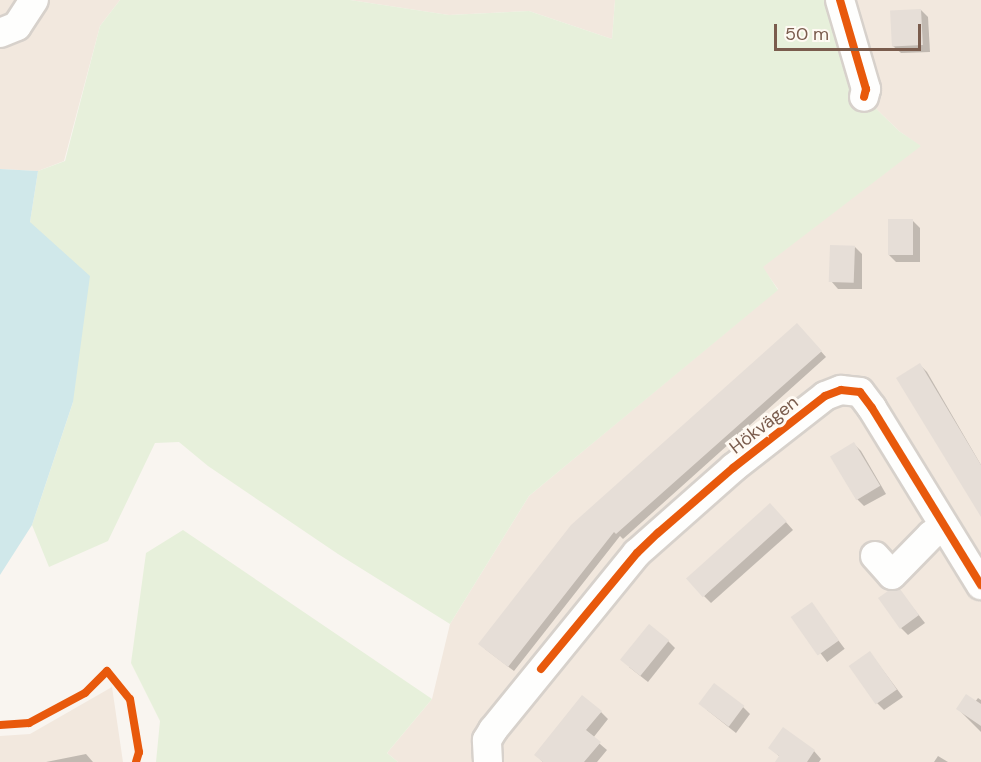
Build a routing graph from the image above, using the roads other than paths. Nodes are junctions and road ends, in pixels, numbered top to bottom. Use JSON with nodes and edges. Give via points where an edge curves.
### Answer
{"nodes":[{"id":1,"x":34,"y":0,"type":"edge"},
{"id":2,"x":840,"y":0,"type":"edge"},
{"id":3,"x":0,"y":33,"type":"edge"},
{"id":4,"x":864,"y":97,"type":"dead end"},
{"id":5,"x":944,"y":527,"type":"junction"},
{"id":6,"x":875,"y":556,"type":"dead end"},
{"id":7,"x":981,"y":585,"type":"edge"},
{"id":8,"x":488,"y":762,"type":"edge"}],
"edges":[{"from":1,"to":3,"type":"street","via":[[17,26]]},
{"from":2,"to":4,"type":"street","via":[[866,89]]},
{"from":5,"to":6,"type":"street","via":[[892,575]]},
{"from":5,"to":7,"type":"street","name":"Hökvägen"},
{"from":5,"to":8,"type":"street","name":"Hökvägen","via":[[860,392],[841,390],[825,396],[734,468],[637,553],[493,730],[487,740]]}]}
